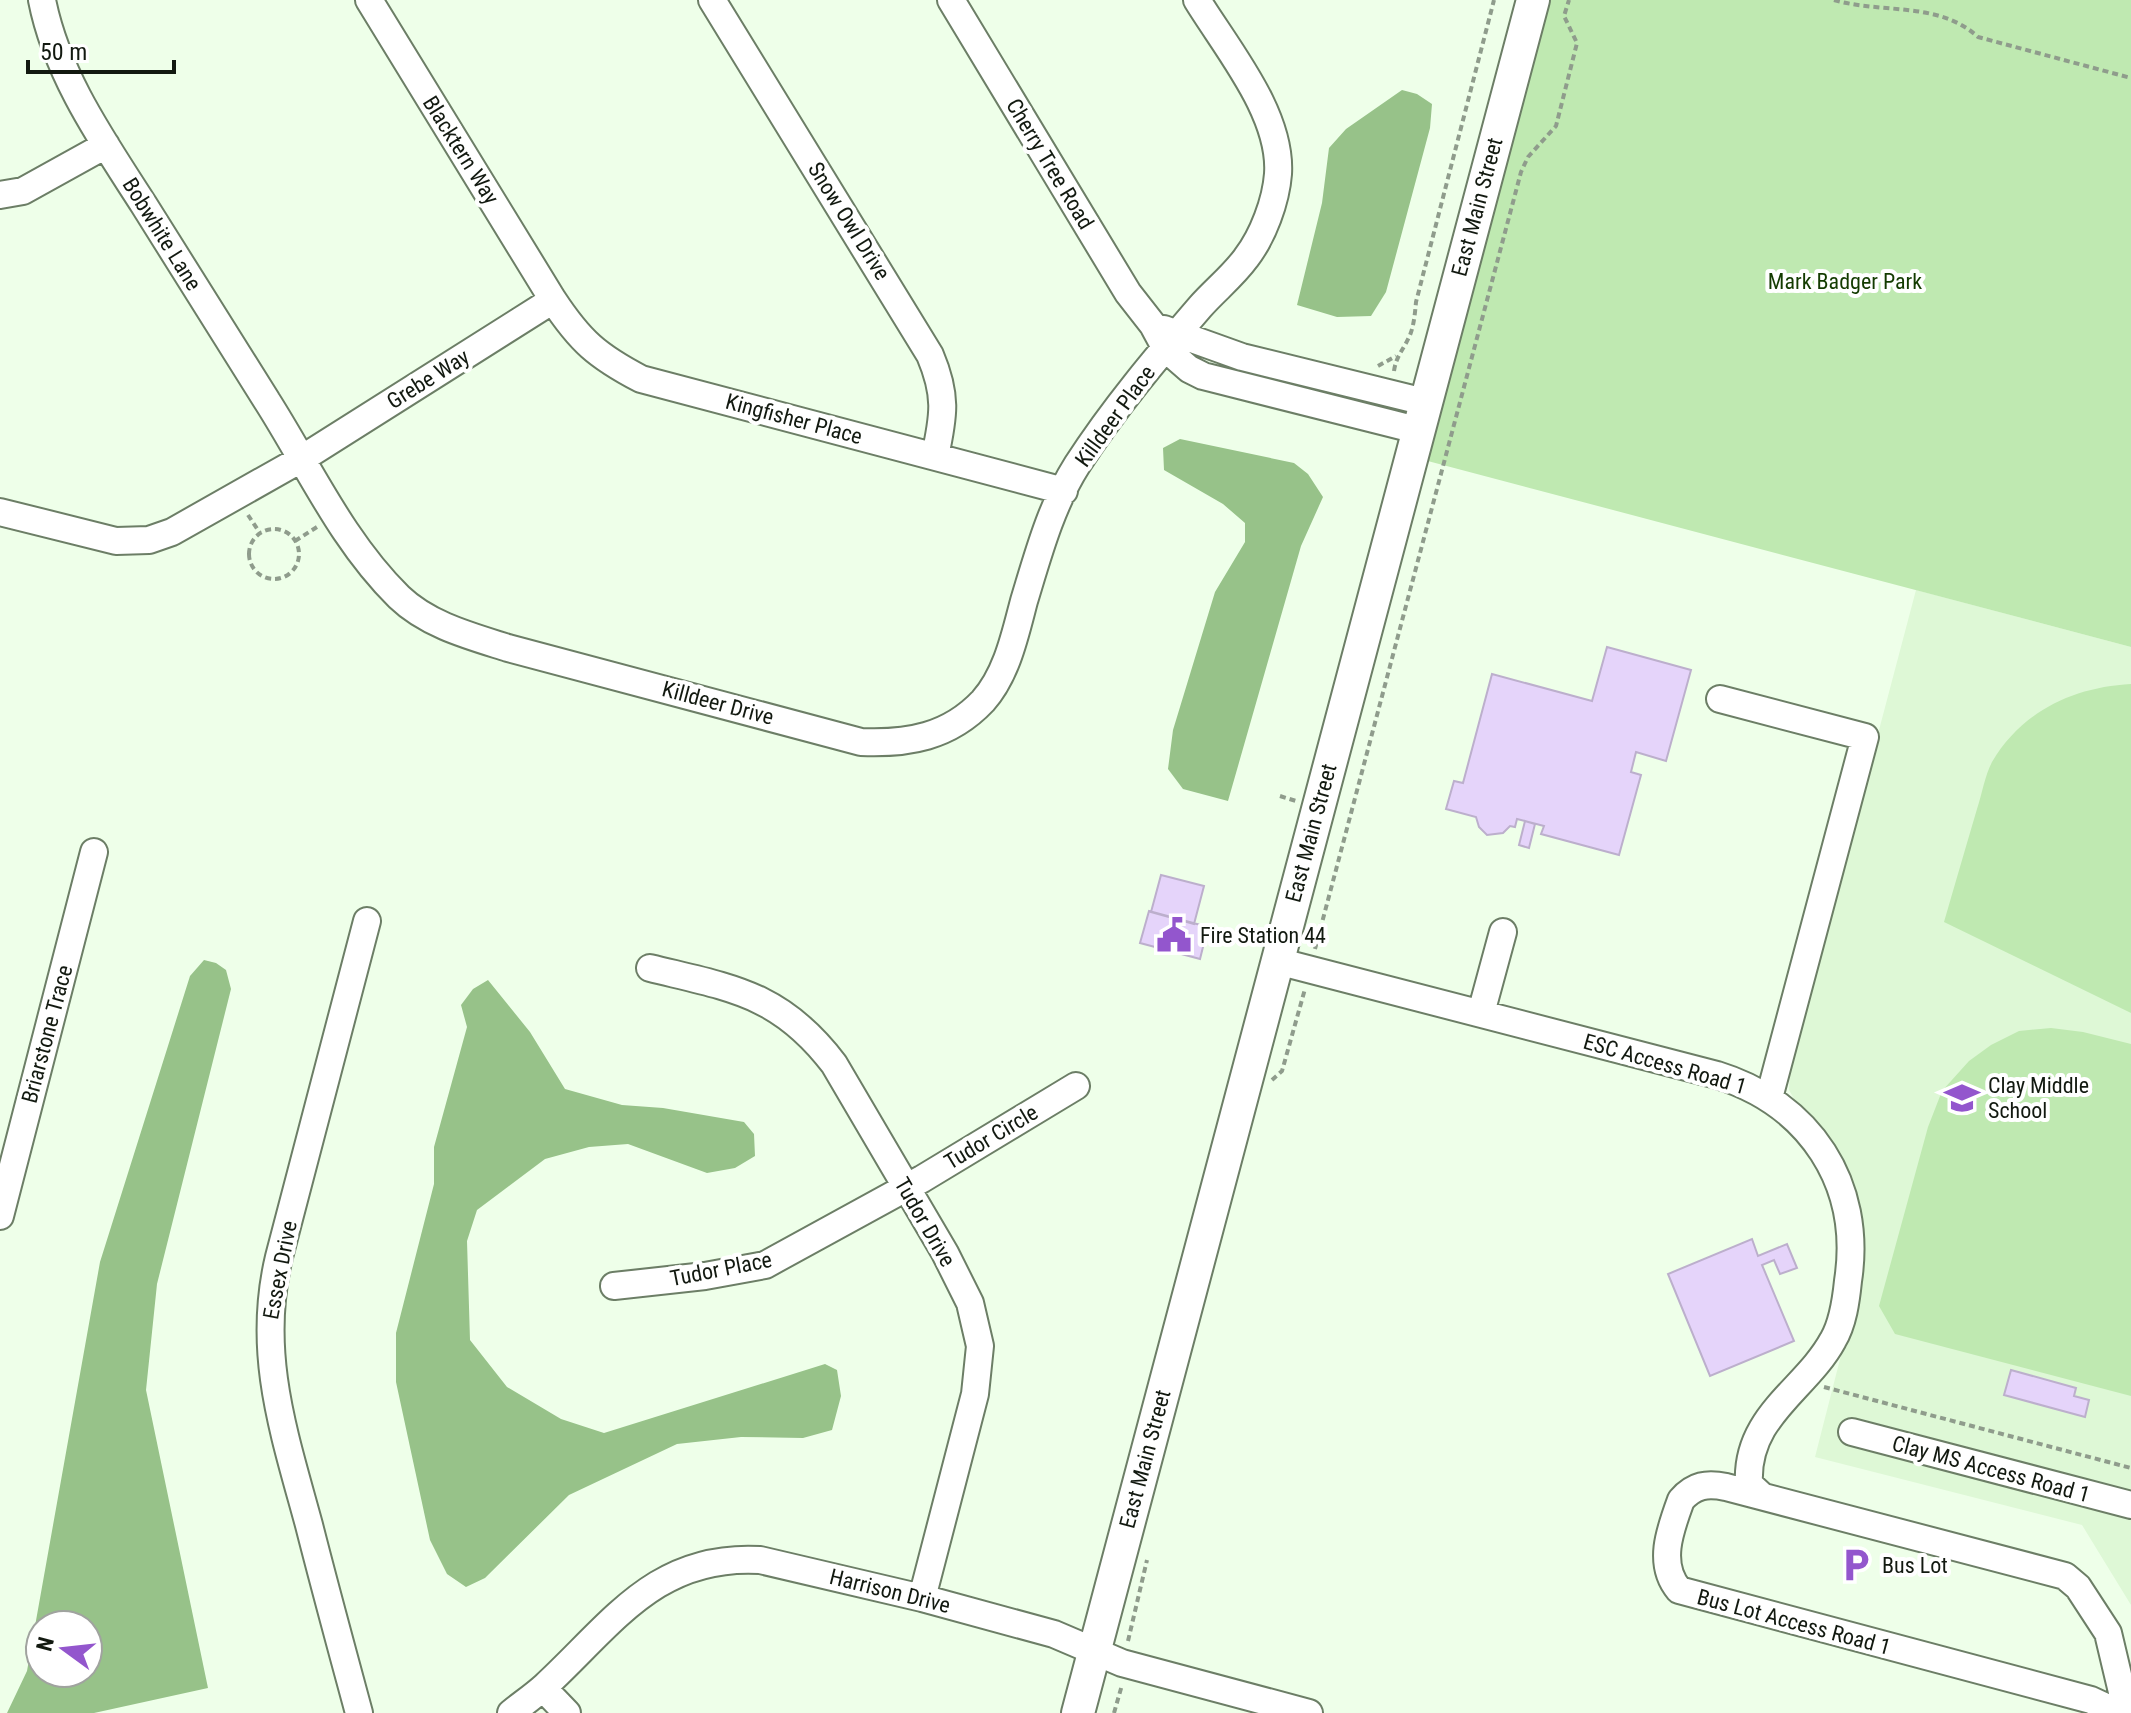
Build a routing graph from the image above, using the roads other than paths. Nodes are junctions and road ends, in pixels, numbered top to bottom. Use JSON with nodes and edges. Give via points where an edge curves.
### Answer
{"nodes":[{"id":1,"x":42,"y":0,"type":"edge"},
{"id":2,"x":369,"y":0,"type":"edge"},
{"id":3,"x":712,"y":0,"type":"edge"},
{"id":4,"x":951,"y":0,"type":"edge"},
{"id":5,"x":1197,"y":0,"type":"edge"},
{"id":6,"x":1533,"y":0,"type":"edge"},
{"id":7,"x":106,"y":145,"type":"junction"},
{"id":8,"x":0,"y":195,"type":"edge"},
{"id":9,"x":553,"y":300,"type":"junction"},
{"id":10,"x":1167,"y":338,"type":"junction"},
{"id":11,"x":1421,"y":416,"type":"junction"},
{"id":12,"x":935,"y":456,"type":"junction"},
{"id":13,"x":303,"y":458,"type":"junction"},
{"id":14,"x":1064,"y":491,"type":"junction"},
{"id":15,"x":0,"y":512,"type":"edge"},
{"id":16,"x":1720,"y":699,"type":"dead end"},
{"id":17,"x":94,"y":852,"type":"dead end"},
{"id":18,"x":367,"y":921,"type":"dead end"},
{"id":19,"x":1503,"y":932,"type":"dead end"},
{"id":20,"x":1277,"y":961,"type":"junction"},
{"id":21,"x":650,"y":968,"type":"dead end"},
{"id":22,"x":1481,"y":1013,"type":"junction"},
{"id":23,"x":1076,"y":1086,"type":"dead end"},
{"id":24,"x":1769,"y":1098,"type":"junction"},
{"id":25,"x":906,"y":1188,"type":"junction"},
{"id":26,"x":0,"y":1216,"type":"edge"},
{"id":27,"x":614,"y":1286,"type":"dead end"},
{"id":28,"x":1852,"y":1432,"type":"dead end"},
{"id":29,"x":1746,"y":1486,"type":"junction"},
{"id":30,"x":2131,"y":1505,"type":"edge"},
{"id":31,"x":922,"y":1598,"type":"junction"},
{"id":32,"x":1095,"y":1650,"type":"junction"},
{"id":33,"x":543,"y":1688,"type":"junction"},
{"id":34,"x":1295,"y":1711,"type":"edge"},
{"id":35,"x":359,"y":1713,"type":"edge"},
{"id":36,"x":511,"y":1713,"type":"edge"},
{"id":37,"x":567,"y":1713,"type":"edge"},
{"id":38,"x":1078,"y":1713,"type":"edge"},
{"id":39,"x":2119,"y":1713,"type":"edge"},
{"id":40,"x":2127,"y":1713,"type":"edge"}],
"edges":[{"from":1,"to":7,"type":"street","name":"Bobwhite Lane","via":[[73,89]]},
{"from":2,"to":9,"type":"street","name":"Blacktern Way"},
{"from":3,"to":12,"type":"street","name":"Snow Owl Drive","via":[[930,355],[944,418]]},
{"from":4,"to":10,"type":"street","name":"Cherry Tree Road","via":[[1128,293]]},
{"from":5,"to":10,"type":"street","name":"Killdeer Place","via":[[1271,125],[1278,174],[1262,232],[1246,258]]},
{"from":6,"to":11,"type":"main road","name":"East Main Street"},
{"from":7,"to":8,"type":"street","via":[[23,191]]},
{"from":7,"to":13,"type":"street","name":"Bobwhite Lane"},
{"from":9,"to":12,"type":"street","name":"Kingfisher Place","via":[[576,335],[607,362],[641,379]]},
{"from":9,"to":13,"type":"street","name":"Grebe Way"},
{"from":10,"to":11,"type":"street","via":[[1389,393]]},
{"from":10,"to":11,"type":"street","name":"Cherry Tree Road","via":[[1189,369],[1203,376]]},
{"from":10,"to":14,"type":"street","name":"Killdeer Place"},
{"from":11,"to":20,"type":"main road","name":"East Main Street"},
{"from":12,"to":14,"type":"street","name":"Kingfisher Place"},
{"from":13,"to":14,"type":"street","name":"Killdeer Drive","via":[[337,520],[376,574],[432,620],[508,648],[861,742],[913,741],[938,733],[983,700],[1001,673],[1042,540]]},
{"from":13,"to":15,"type":"street","name":"Grebe Way","via":[[199,519],[149,540],[89,536]]},
{"from":16,"to":24,"type":"street","via":[[1865,737]]},
{"from":17,"to":26,"type":"street","name":"Briarstone Trace"},
{"from":18,"to":35,"type":"street","name":"Essex Drive","via":[[279,1257],[268,1332],[274,1389]]},
{"from":19,"to":22,"type":"street"},
{"from":20,"to":22,"type":"street","name":"ESC Access Road 1"},
{"from":20,"to":32,"type":"main road","name":"East Main Street"},
{"from":21,"to":25,"type":"street","name":"Tudor Drive","via":[[742,992],[802,1026],[834,1064]]},
{"from":22,"to":24,"type":"street","name":"ESC Access Road 1","via":[[1717,1075]]},
{"from":23,"to":25,"type":"street","name":"Tudor Circle"},
{"from":24,"to":29,"type":"street","name":"ESC Access Road 1","via":[[1807,1129],[1831,1166],[1841,1188],[1852,1255],[1841,1320],[1829,1347],[1773,1409],[1757,1441]]},
{"from":25,"to":27,"type":"street","name":"Tudor Place","via":[[765,1265]]},
{"from":25,"to":31,"type":"street","name":"Tudor Drive","via":[[970,1303],[980,1346],[975,1394]]},
{"from":28,"to":30,"type":"street","name":"Clay MS Access Road 1"},
{"from":29,"to":39,"type":"street","name":"Bus Lot Access Road 1","via":[[1704,1485],[1681,1500],[1666,1557],[1670,1580],[1679,1590],[2091,1700]]},
{"from":29,"to":40,"type":"street","name":"Bus Lot Access Road 1","via":[[2065,1576],[2108,1633]]},
{"from":31,"to":32,"type":"street","name":"Harrison Drive"},
{"from":31,"to":33,"type":"street","name":"Harrison Drive","via":[[760,1560],[719,1561],[648,1588]]},
{"from":32,"to":34,"type":"street","name":"Harrison Drive","via":[[1122,1663]]},
{"from":32,"to":38,"type":"main road","name":"East Main Street"},
{"from":33,"to":36,"type":"street","name":"Harrison Drive"},
{"from":33,"to":37,"type":"street"}]}
